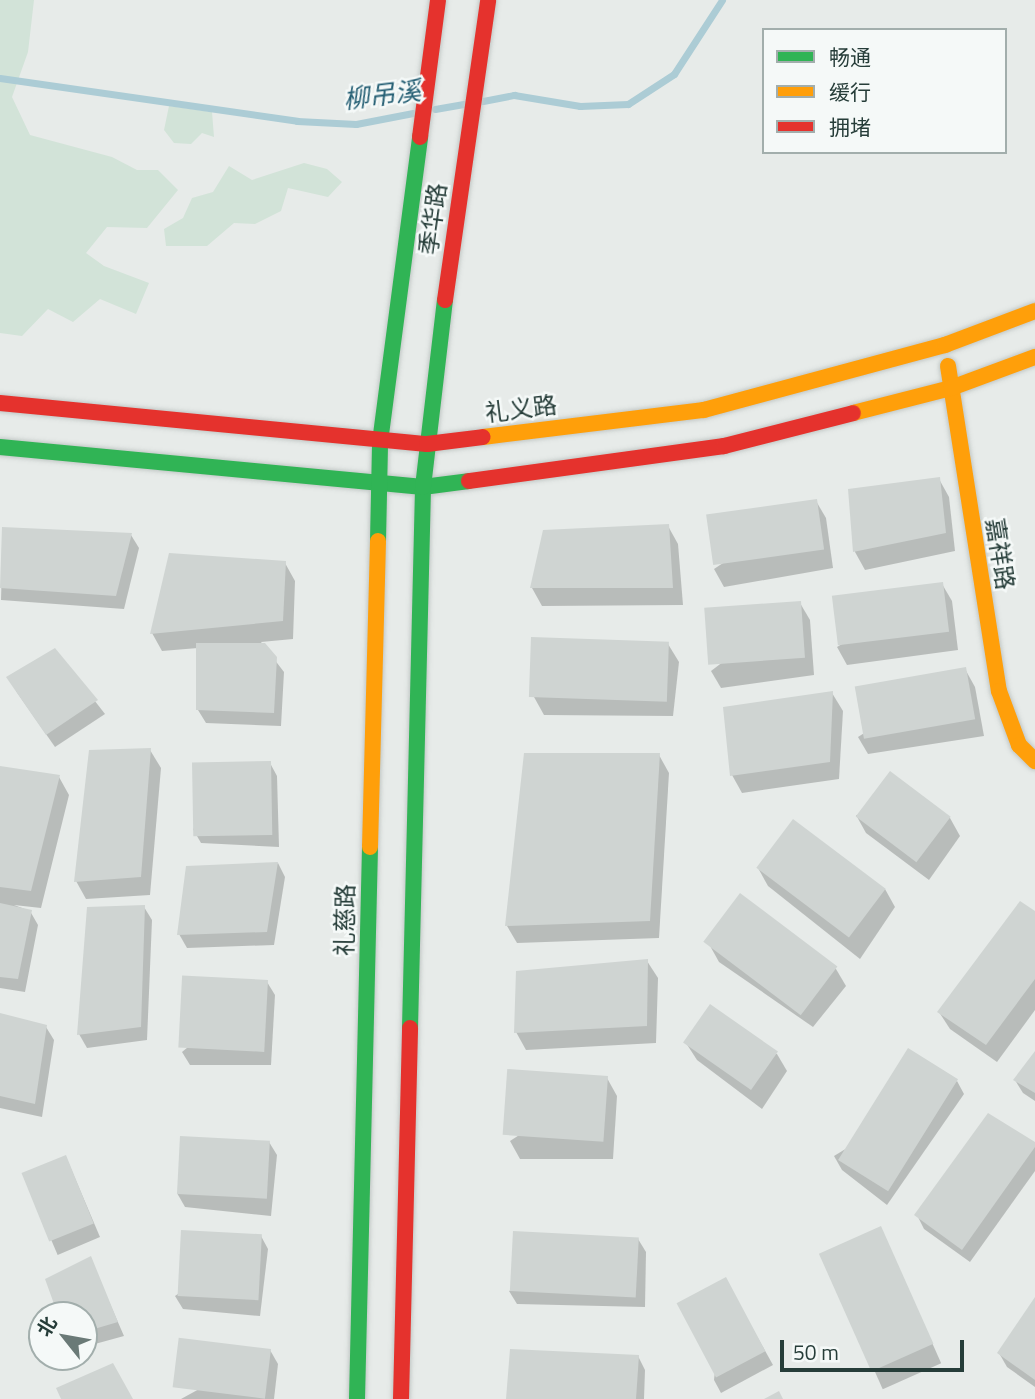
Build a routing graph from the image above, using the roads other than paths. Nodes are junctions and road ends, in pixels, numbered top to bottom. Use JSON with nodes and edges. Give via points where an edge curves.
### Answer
{"nodes":[{"id":1,"x":438,"y":0,"type":"edge"},
{"id":2,"x":488,"y":0,"type":"edge"},
{"id":3,"x":1035,"y":311,"type":"edge"},
{"id":4,"x":945,"y":345,"type":"junction"},
{"id":5,"x":1035,"y":358,"type":"edge"},
{"id":6,"x":951,"y":388,"type":"junction"},
{"id":7,"x":0,"y":403,"type":"edge"},
{"id":8,"x":380,"y":442,"type":"junction"},
{"id":9,"x":427,"y":444,"type":"junction"},
{"id":10,"x":0,"y":447,"type":"edge"},
{"id":11,"x":378,"y":483,"type":"junction"},
{"id":12,"x":423,"y":487,"type":"junction"},
{"id":13,"x":1035,"y":761,"type":"edge"},
{"id":14,"x":357,"y":1399,"type":"edge"},
{"id":15,"x":401,"y":1399,"type":"edge"}],
"edges":[{"from":1,"to":8,"type":"main road","name":"季华路"},
{"from":2,"to":9,"type":"main road","name":"季华路"},
{"from":3,"to":4,"type":"main road","name":"礼义路"},
{"from":4,"to":6,"type":"main road","name":"嘉祥路"},
{"from":4,"to":9,"type":"main road","name":"礼义路","via":[[704,410]]},
{"from":5,"to":6,"type":"main road"},
{"from":6,"to":12,"type":"main road","via":[[723,446]]},
{"from":6,"to":13,"type":"main road","name":"嘉祥路","via":[[999,691],[1019,746]]},
{"from":7,"to":8,"type":"main road","name":"礼义路"},
{"from":8,"to":9,"type":"main road","name":"礼义路"},
{"from":8,"to":11,"type":"main road","name":"礼慈路"},
{"from":9,"to":12,"type":"main road"},
{"from":10,"to":11,"type":"main road"},
{"from":11,"to":12,"type":"main road"},
{"from":11,"to":14,"type":"main road","name":"礼慈路"},
{"from":12,"to":15,"type":"main road"}]}
